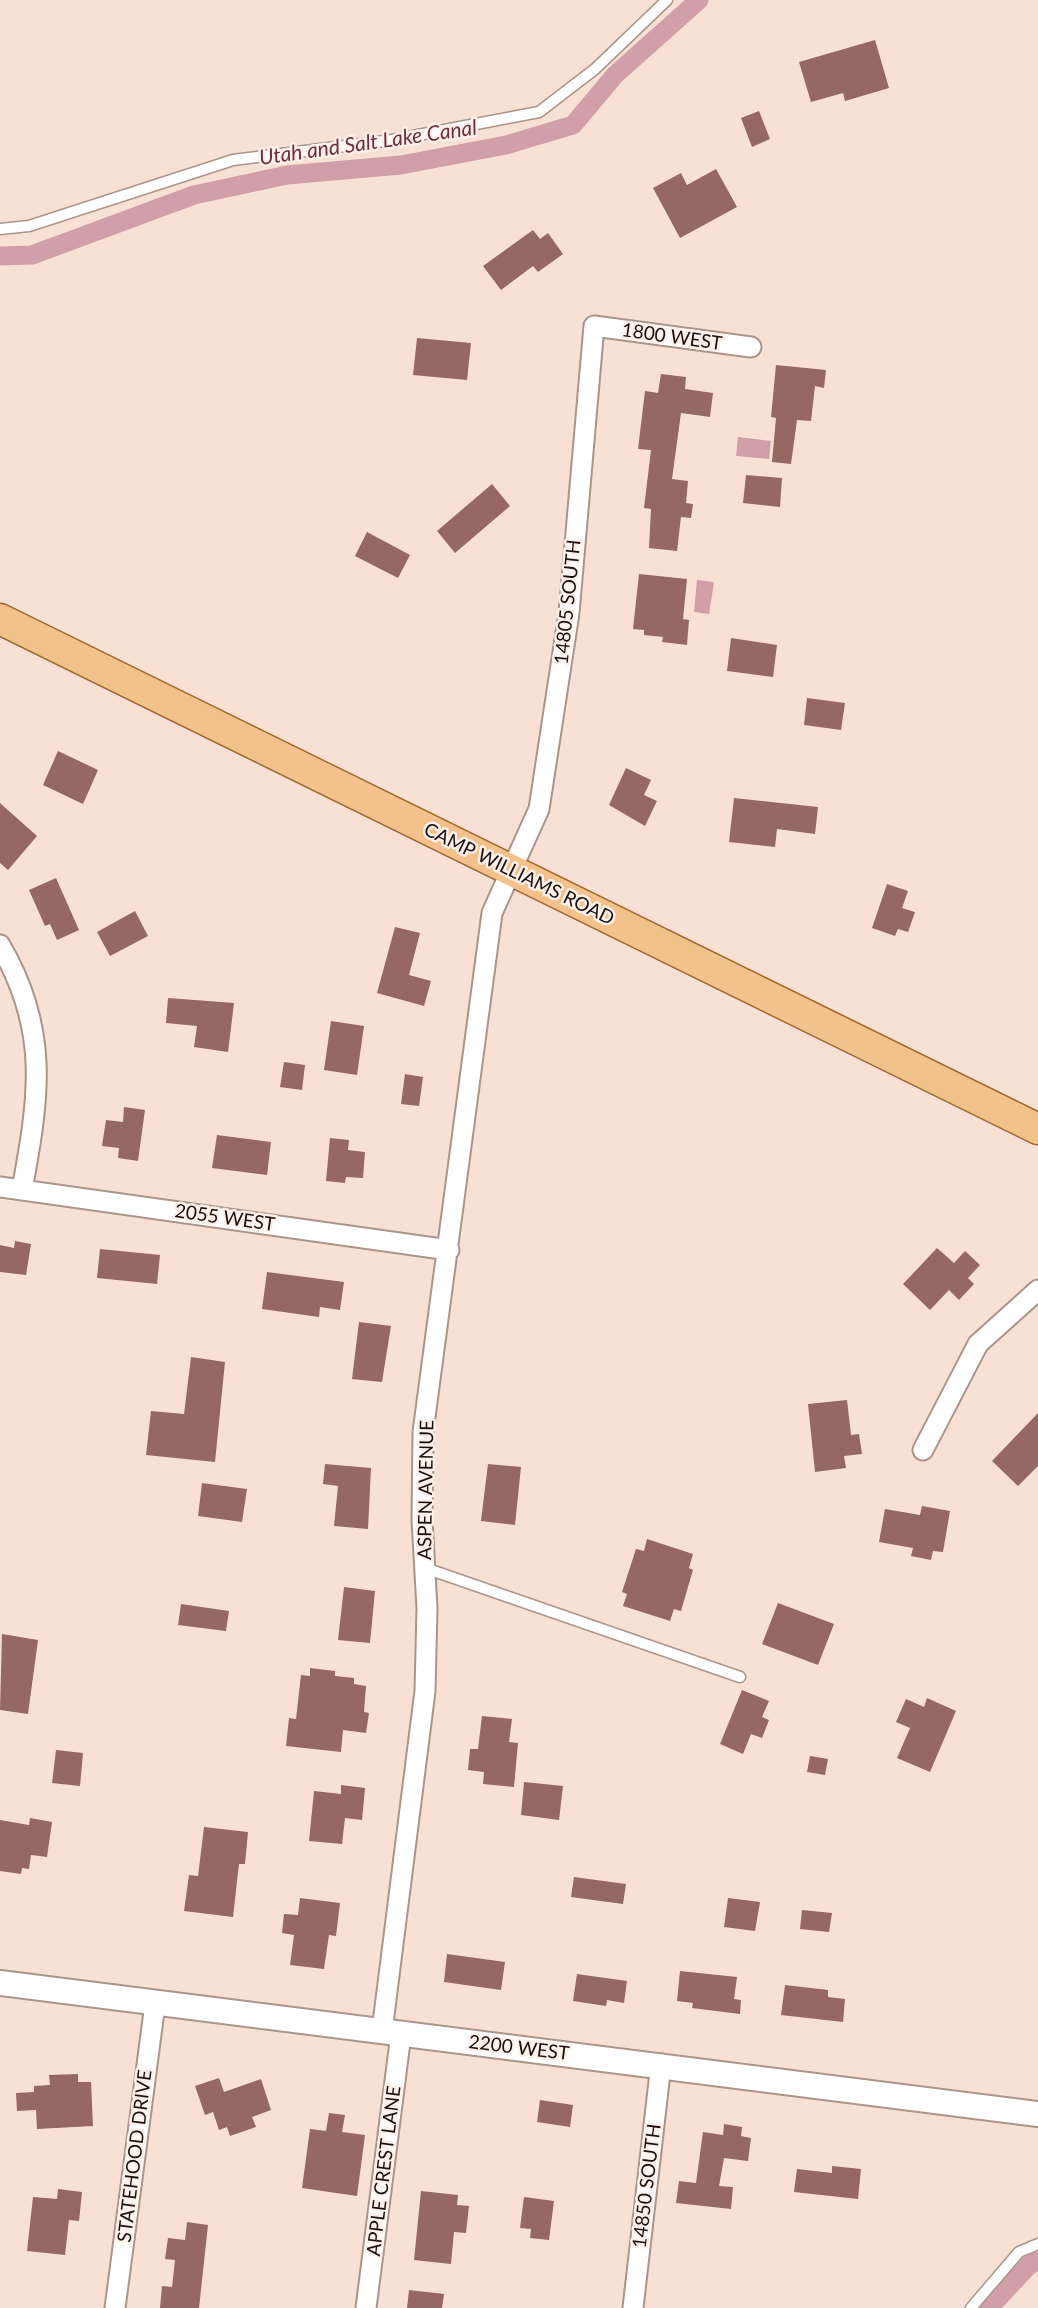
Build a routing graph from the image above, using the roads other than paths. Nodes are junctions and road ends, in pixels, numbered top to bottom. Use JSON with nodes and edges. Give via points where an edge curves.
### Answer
{"nodes":[{"id":1,"x":667,"y":0,"type":"edge"},
{"id":2,"x":0,"y":229,"type":"edge"},
{"id":3,"x":594,"y":326,"type":"joint"},
{"id":4,"x":751,"y":347,"type":"dead end"},
{"id":5,"x":0,"y":619,"type":"edge"},
{"id":6,"x":511,"y":870,"type":"junction"},
{"id":7,"x":0,"y":945,"type":"edge"},
{"id":8,"x":1038,"y":1129,"type":"edge"},
{"id":9,"x":0,"y":1187,"type":"edge"},
{"id":10,"x":22,"y":1190,"type":"junction"},
{"id":11,"x":449,"y":1250,"type":"junction"},
{"id":12,"x":1038,"y":1290,"type":"edge"},
{"id":13,"x":923,"y":1450,"type":"dead end"},
{"id":14,"x":425,"y":1568,"type":"junction"},
{"id":15,"x":740,"y":1677,"type":"dead end"},
{"id":16,"x":0,"y":1983,"type":"edge"},
{"id":17,"x":155,"y":2004,"type":"junction"},
{"id":18,"x":391,"y":2033,"type":"junction"},
{"id":19,"x":662,"y":2064,"type":"junction"},
{"id":20,"x":1038,"y":2114,"type":"edge"},
{"id":21,"x":1038,"y":2244,"type":"edge"},
{"id":22,"x":115,"y":2308,"type":"edge"},
{"id":23,"x":366,"y":2308,"type":"edge"},
{"id":24,"x":633,"y":2308,"type":"edge"},
{"id":25,"x":971,"y":2308,"type":"edge"}],
"edges":[{"from":1,"to":2,"type":"lane","via":[[595,69],[539,112],[392,140],[233,160],[29,226]]},
{"from":3,"to":4,"type":"street","name":"1800 WEST"},
{"from":3,"to":6,"type":"street","name":"14805 SOUTH","via":[[569,613],[539,809]]},
{"from":5,"to":6,"type":"main road","name":"CAMP WILLIAMS ROAD"},
{"from":6,"to":8,"type":"main road","name":"CAMP WILLIAMS ROAD"},
{"from":6,"to":11,"type":"street","name":"ASPEN AVENUE","via":[[488,932]]},
{"from":7,"to":10,"type":"street","via":[[26,1005],[38,1053],[35,1120]]},
{"from":9,"to":10,"type":"street","name":"2055 WEST"},
{"from":10,"to":11,"type":"street","name":"2055 WEST"},
{"from":11,"to":14,"type":"street","name":"ASPEN AVENUE","via":[[423,1432]]},
{"from":12,"to":13,"type":"street","via":[[978,1344]]},
{"from":14,"to":15,"type":"lane"},
{"from":14,"to":18,"type":"street","name":"ASPEN AVENUE","via":[[425,1691]]},
{"from":16,"to":17,"type":"street","name":"2200 WEST"},
{"from":17,"to":18,"type":"street","name":"2200 WEST"},
{"from":17,"to":22,"type":"street","name":"STATEHOOD DRIVE"},
{"from":18,"to":19,"type":"street","name":"2200 WEST"},
{"from":18,"to":23,"type":"street","name":"APPLE CREST LANE"},
{"from":19,"to":20,"type":"street","name":"2200 WEST"},
{"from":19,"to":24,"type":"street","name":"14850 SOUTH"},
{"from":21,"to":25,"type":"lane","via":[[1019,2252]]}]}
